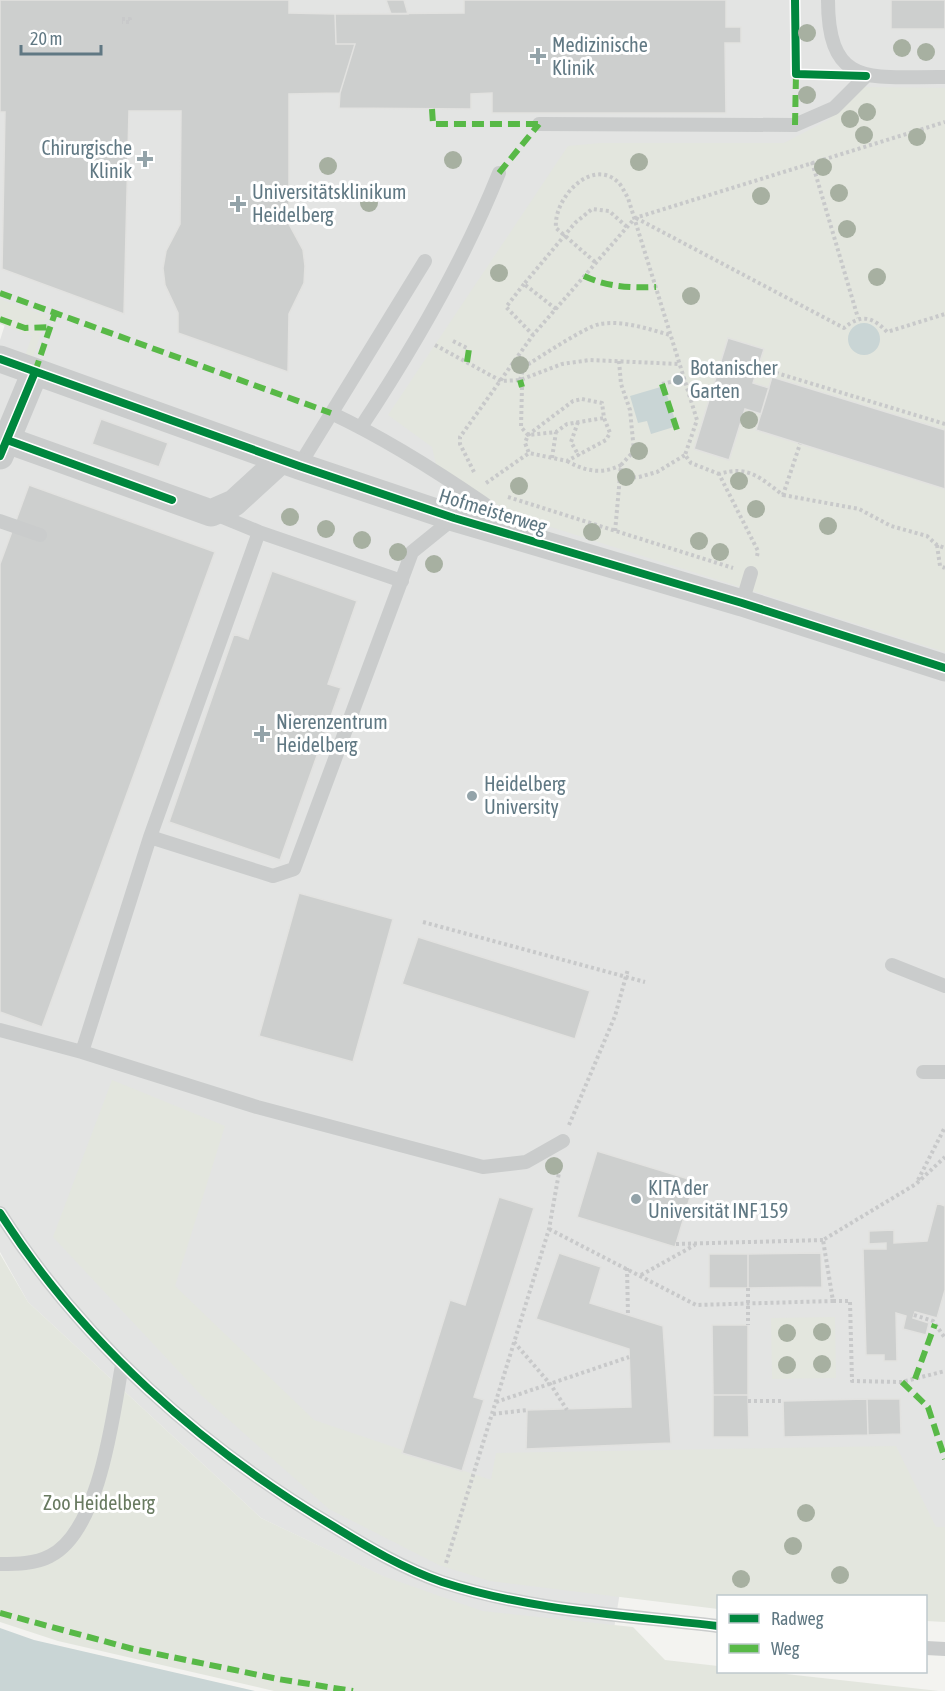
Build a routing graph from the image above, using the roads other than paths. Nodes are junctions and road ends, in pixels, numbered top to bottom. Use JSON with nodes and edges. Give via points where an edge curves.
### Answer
{"nodes":[{"id":1,"x":828,"y":0,"type":"edge"},
{"id":2,"x":866,"y":76,"type":"junction"},
{"id":3,"x":945,"y":77,"type":"edge"},
{"id":4,"x":539,"y":123,"type":"dead end"},
{"id":5,"x":499,"y":173,"type":"dead end"},
{"id":6,"x":425,"y":261,"type":"dead end"},
{"id":7,"x":0,"y":359,"type":"edge"},
{"id":8,"x":35,"y":372,"type":"junction"},
{"id":9,"x":331,"y":413,"type":"junction"},
{"id":10,"x":361,"y":427,"type":"junction"},
{"id":11,"x":3,"y":448,"type":"edge"},
{"id":12,"x":290,"y":463,"type":"junction"},
{"id":13,"x":211,"y":513,"type":"junction"},
{"id":14,"x":454,"y":518,"type":"junction"},
{"id":15,"x":0,"y":521,"type":"edge"},
{"id":16,"x":259,"y":532,"type":"junction"},
{"id":17,"x":40,"y":535,"type":"dead end"},
{"id":18,"x":521,"y":536,"type":"junction"},
{"id":19,"x":751,"y":573,"type":"road end"},
{"id":20,"x":402,"y":581,"type":"junction"},
{"id":21,"x":742,"y":603,"type":"junction"},
{"id":22,"x":945,"y":668,"type":"edge"},
{"id":23,"x":150,"y":837,"type":"junction"},
{"id":24,"x":892,"y":965,"type":"dead end"},
{"id":25,"x":945,"y":986,"type":"edge"},
{"id":26,"x":0,"y":1030,"type":"edge"},
{"id":27,"x":82,"y":1052,"type":"junction"},
{"id":28,"x":923,"y":1072,"type":"dead end"},
{"id":29,"x":945,"y":1072,"type":"edge"},
{"id":30,"x":563,"y":1140,"type":"road end"},
{"id":31,"x":0,"y":1213,"type":"edge"},
{"id":32,"x":122,"y":1365,"type":"junction"},
{"id":33,"x":0,"y":1564,"type":"edge"},
{"id":34,"x":717,"y":1626,"type":"edge"},
{"id":35,"x":927,"y":1648,"type":"edge"},
{"id":36,"x":945,"y":1649,"type":"edge"}],
"edges":[{"from":1,"to":2,"type":"lane","via":[[831,42],[848,68]]},
{"from":2,"to":3,"type":"lane"},
{"from":2,"to":4,"type":"lane","via":[[834,108],[795,125]]},
{"from":5,"to":10,"type":"lane","via":[[451,277]]},
{"from":6,"to":9,"type":"lane"},
{"from":7,"to":8,"type":"street","name":"Hofmeisterweg"},
{"from":8,"to":11,"type":"street"},
{"from":8,"to":12,"type":"street","name":"Hofmeisterweg"},
{"from":9,"to":10,"type":"lane"},
{"from":9,"to":12,"type":"lane"},
{"from":10,"to":18,"type":"lane","via":[[486,505]]},
{"from":11,"to":13,"type":"street"},
{"from":12,"to":13,"type":"street","via":[[234,502]]},
{"from":12,"to":14,"type":"street","name":"Hofmeisterweg"},
{"from":13,"to":16,"type":"lane"},
{"from":14,"to":18,"type":"street","name":"Hofmeisterweg"},
{"from":14,"to":20,"type":"lane","via":[[412,552]]},
{"from":15,"to":17,"type":"lane"},
{"from":16,"to":20,"type":"lane"},
{"from":16,"to":23,"type":"lane"},
{"from":18,"to":21,"type":"street","name":"Hofmeisterweg"},
{"from":19,"to":21,"type":"lane"},
{"from":20,"to":23,"type":"lane","via":[[294,869],[273,876]]},
{"from":21,"to":22,"type":"street","name":"Hofmeisterweg"},
{"from":23,"to":27,"type":"lane"},
{"from":24,"to":25,"type":"lane"},
{"from":26,"to":27,"type":"lane"},
{"from":27,"to":30,"type":"lane","via":[[257,1107],[483,1167],[526,1162]]},
{"from":28,"to":29,"type":"lane"},
{"from":31,"to":32,"type":"lane","via":[[31,1262]]},
{"from":32,"to":33,"type":"lane","via":[[95,1494],[75,1533],[51,1556]]},
{"from":32,"to":34,"type":"lane","via":[[196,1431],[285,1498],[364,1545],[441,1581],[500,1599]]},
{"from":35,"to":36,"type":"lane"}]}
